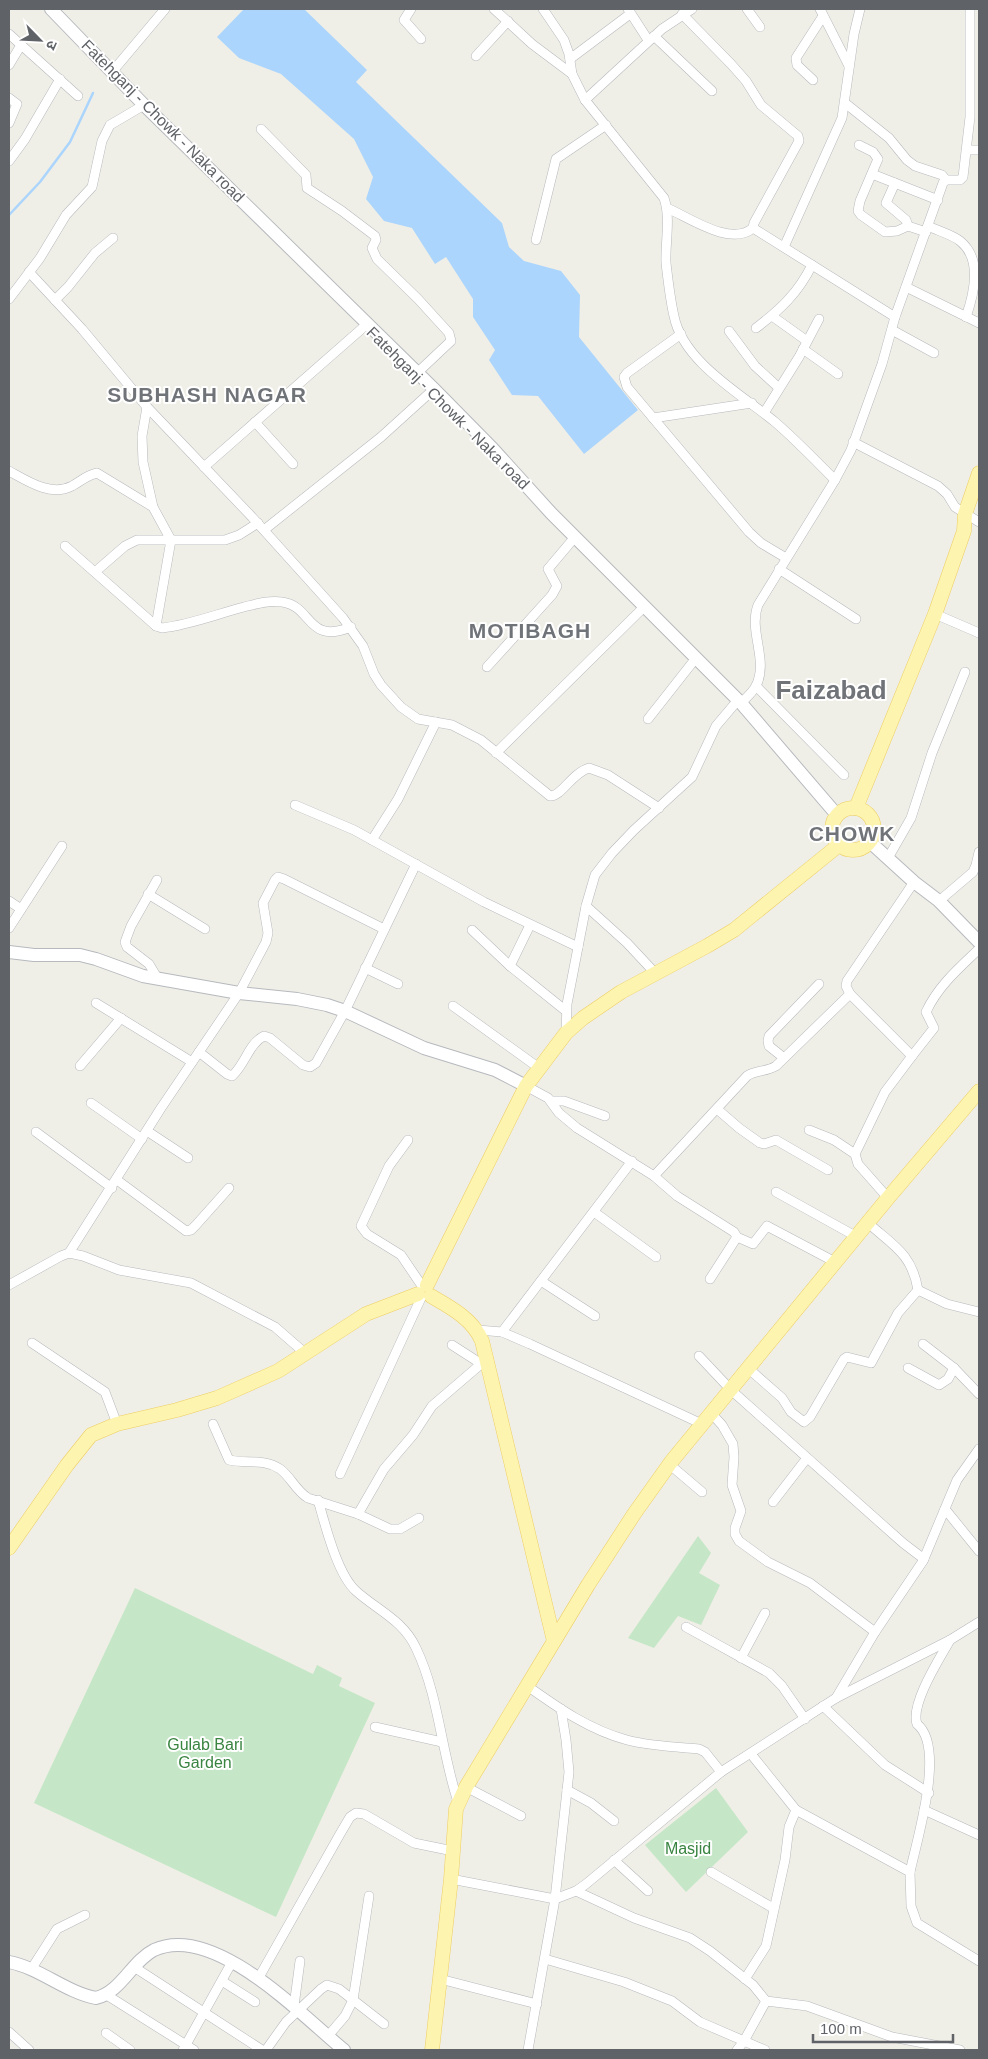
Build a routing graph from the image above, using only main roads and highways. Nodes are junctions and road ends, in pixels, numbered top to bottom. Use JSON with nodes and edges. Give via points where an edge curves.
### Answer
{"nodes":[{"id":1,"x":979,"y":474,"type":"edge"},
{"id":2,"x":979,"y":500,"type":"edge"},
{"id":3,"x":972,"y":518,"type":"edge"},
{"id":4,"x":856,"y":808,"type":"junction"},
{"id":5,"x":839,"y":845,"type":"junction"},
{"id":6,"x":979,"y":1091,"type":"edge"},
{"id":7,"x":424,"y":1292,"type":"junction"},
{"id":8,"x":9,"y":1548,"type":"edge"},
{"id":9,"x":554,"y":1641,"type":"junction"},
{"id":10,"x":432,"y":2050,"type":"edge"}],
"edges":[{"from":1,"to":3,"type":"main road"},
{"from":2,"to":3,"type":"main road"},
{"from":3,"to":4,"type":"main road","via":[[964,531],[935,614]]},
{"from":4,"to":5,"type":"main road","via":[[837,815],[832,830]]},
{"from":4,"to":5,"type":"main road","via":[[873,821],[870,842],[852,850]]},
{"from":5,"to":7,"type":"main road","via":[[734,930],[602,1004],[566,1033],[526,1086]]},
{"from":6,"to":9,"type":"main road","via":[[669,1464]]},
{"from":7,"to":8,"type":"main road","via":[[366,1314],[278,1371],[217,1398],[117,1424],[91,1435]]},
{"from":7,"to":9,"type":"main road","via":[[478,1330]]},
{"from":9,"to":10,"type":"main road","via":[[458,1802]]}]}
